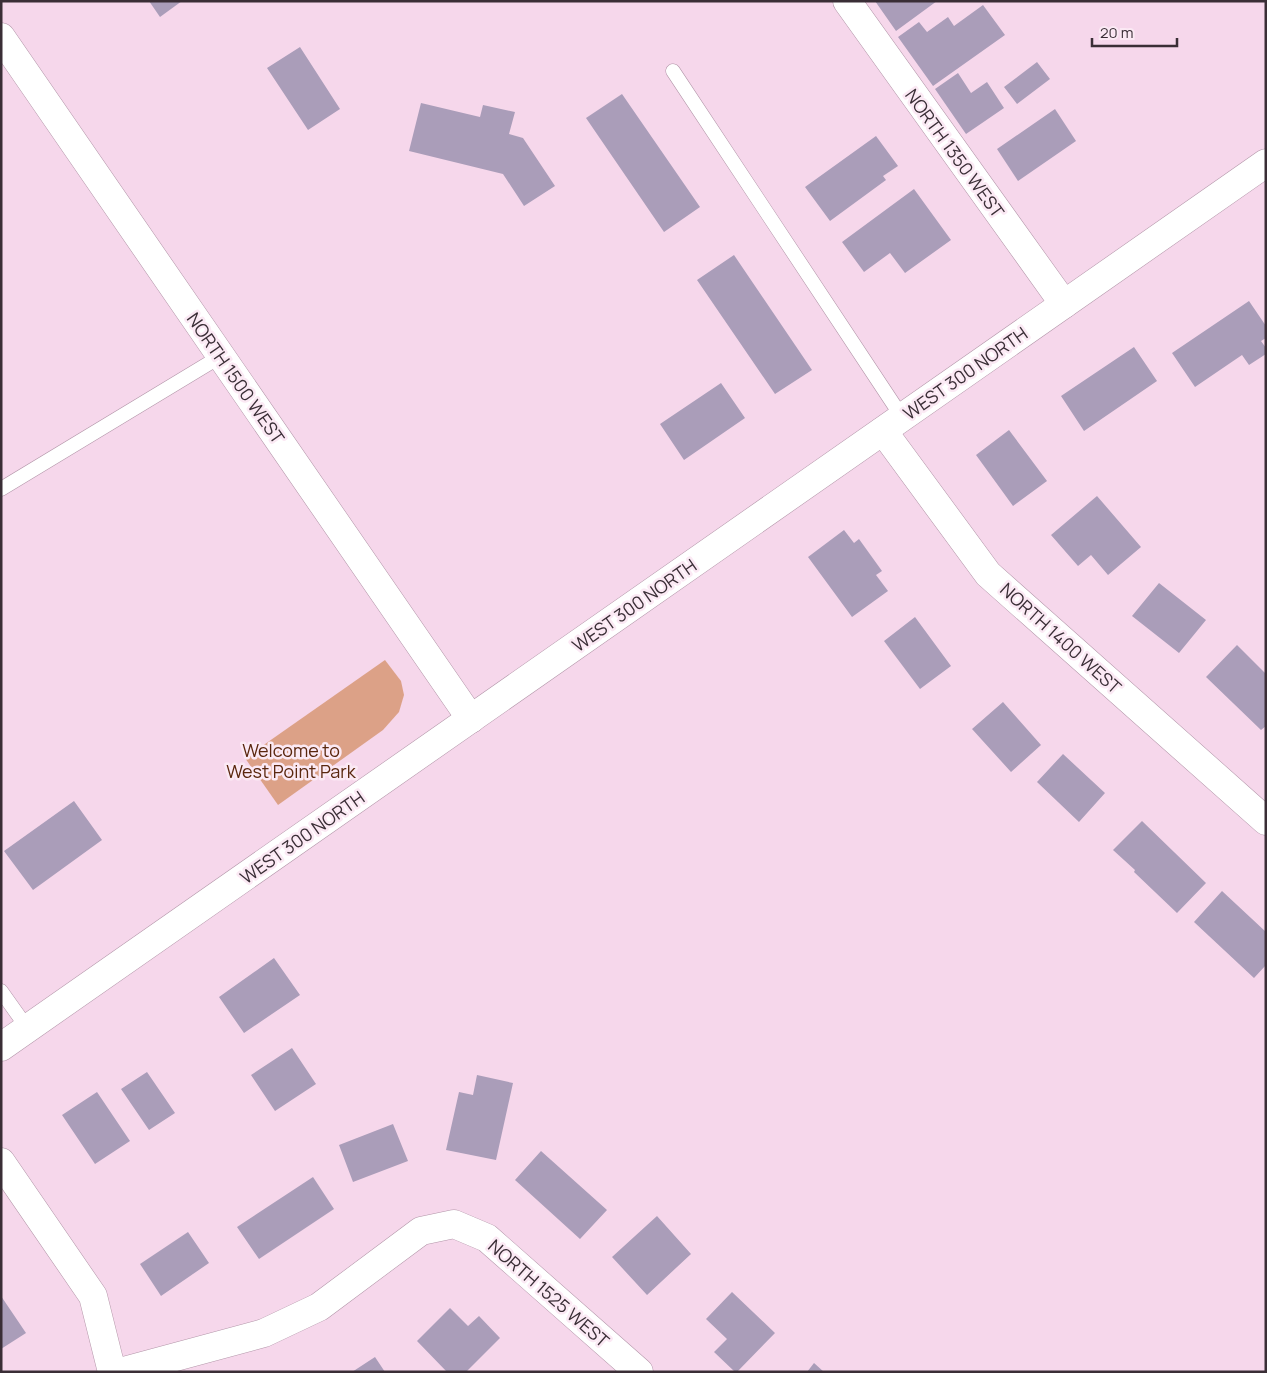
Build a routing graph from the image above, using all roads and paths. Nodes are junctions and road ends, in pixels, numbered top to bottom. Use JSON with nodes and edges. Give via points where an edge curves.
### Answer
{"nodes":[{"id":1,"x":847,"y":1,"type":"edge"},
{"id":2,"x":1,"y":37,"type":"edge"},
{"id":3,"x":673,"y":71,"type":"dead end"},
{"id":4,"x":1266,"y":163,"type":"edge"},
{"id":5,"x":1064,"y":304,"type":"junction"},
{"id":6,"x":221,"y":356,"type":"junction"},
{"id":7,"x":892,"y":424,"type":"junction"},
{"id":8,"x":1,"y":489,"type":"edge"},
{"id":9,"x":471,"y":719,"type":"junction"},
{"id":10,"x":1266,"y":821,"type":"edge"},
{"id":11,"x":1,"y":991,"type":"edge"},
{"id":12,"x":28,"y":1029,"type":"junction"},
{"id":13,"x":1,"y":1048,"type":"edge"},
{"id":14,"x":1,"y":1162,"type":"edge"},
{"id":15,"x":112,"y":1372,"type":"edge"},
{"id":16,"x":120,"y":1372,"type":"edge"},
{"id":17,"x":639,"y":1372,"type":"edge"}],
"edges":[{"from":1,"to":5,"type":"street","name":"NORTH 1350 WEST"},
{"from":2,"to":6,"type":"street","name":"NORTH 1500 WEST"},
{"from":3,"to":7,"type":"lane"},
{"from":4,"to":5,"type":"street","name":"WEST 300 NORTH"},
{"from":5,"to":7,"type":"street","name":"WEST 300 NORTH"},
{"from":6,"to":8,"type":"lane"},
{"from":6,"to":9,"type":"street","name":"NORTH 1500 WEST"},
{"from":7,"to":9,"type":"street","name":"WEST 300 NORTH"},
{"from":7,"to":10,"type":"street","name":"NORTH 1400 WEST","via":[[988,574]]},
{"from":9,"to":12,"type":"street","name":"WEST 300 NORTH"},
{"from":11,"to":12,"type":"lane"},
{"from":12,"to":13,"type":"street","name":"WEST 300 NORTH"},
{"from":14,"to":15,"type":"street","via":[[92,1296]]},
{"from":16,"to":17,"type":"street","name":"NORTH 1525 WEST","via":[[264,1333],[319,1307],[421,1231],[454,1224],[487,1238]]}]}
